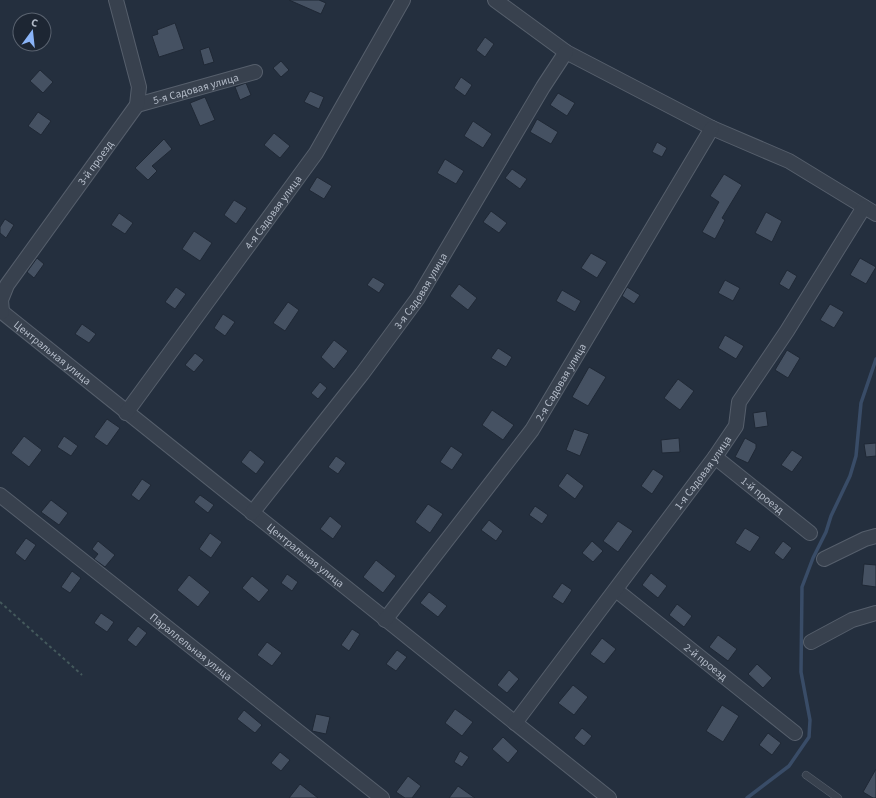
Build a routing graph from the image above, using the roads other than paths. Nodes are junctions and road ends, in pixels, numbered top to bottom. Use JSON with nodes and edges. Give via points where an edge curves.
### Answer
{"nodes":[{"id":1,"x":116,"y":0,"type":"edge"},
{"id":2,"x":403,"y":0,"type":"edge"},
{"id":3,"x":495,"y":0,"type":"edge"},
{"id":4,"x":566,"y":52,"type":"junction"},
{"id":5,"x":255,"y":72,"type":"dead end"},
{"id":6,"x":137,"y":105,"type":"junction"},
{"id":7,"x":712,"y":128,"type":"junction"},
{"id":8,"x":864,"y":207,"type":"junction"},
{"id":9,"x":876,"y":214,"type":"edge"},
{"id":10,"x":1,"y":314,"type":"edge"},
{"id":11,"x":126,"y":413,"type":"junction"},
{"id":12,"x":715,"y":457,"type":"junction"},
{"id":13,"x":0,"y":494,"type":"edge"},
{"id":14,"x":252,"y":513,"type":"junction"},
{"id":15,"x":810,"y":533,"type":"dead end"},
{"id":16,"x":876,"y":536,"type":"edge"},
{"id":17,"x":824,"y":559,"type":"dead end"},
{"id":18,"x":616,"y":590,"type":"junction"},
{"id":19,"x":876,"y":613,"type":"edge"},
{"id":20,"x":385,"y":620,"type":"junction"},
{"id":21,"x":811,"y":642,"type":"dead end"},
{"id":22,"x":515,"y":723,"type":"junction"},
{"id":23,"x":796,"y":733,"type":"dead end"},
{"id":24,"x":806,"y":775,"type":"dead end"},
{"id":25,"x":382,"y":798,"type":"edge"},
{"id":26,"x":609,"y":798,"type":"edge"},
{"id":27,"x":838,"y":798,"type":"edge"}],
"edges":[{"from":1,"to":6,"type":"street","via":[[139,87]]},
{"from":2,"to":11,"type":"street","name":"4-я Садовая улица","via":[[316,153]]},
{"from":3,"to":4,"type":"street"},
{"from":4,"to":7,"type":"street"},
{"from":4,"to":14,"type":"street","name":"3-я Садовая улица","via":[[418,298],[362,374]]},
{"from":5,"to":6,"type":"street","name":"5-я Садовая улица"},
{"from":6,"to":10,"type":"street","name":"3-й проезд","via":[[7,285],[1,300]]},
{"from":7,"to":8,"type":"street","via":[[789,161]]},
{"from":7,"to":20,"type":"street","name":"2-я Садовая улица","via":[[532,430]]},
{"from":8,"to":9,"type":"street"},
{"from":8,"to":12,"type":"street","name":"1-я Садовая улица","via":[[787,331],[739,402],[736,426]]},
{"from":10,"to":11,"type":"street","name":"Центральная улица"},
{"from":11,"to":14,"type":"street","name":"Центральная улица"},
{"from":12,"to":15,"type":"street","name":"1-й проезд"},
{"from":12,"to":18,"type":"street","name":"1-я Садовая улица"},
{"from":13,"to":25,"type":"street","name":"Параллельная улица"},
{"from":14,"to":20,"type":"street","name":"Центральная улица"},
{"from":16,"to":17,"type":"street"},
{"from":18,"to":22,"type":"street","name":"1-я Садовая улица"},
{"from":18,"to":23,"type":"street","name":"2-й проезд"},
{"from":19,"to":21,"type":"street","via":[[852,620]]},
{"from":20,"to":22,"type":"street","name":"Центральная улица"},
{"from":22,"to":26,"type":"street","name":"Центральная улица"},
{"from":24,"to":27,"type":"lane"}]}
